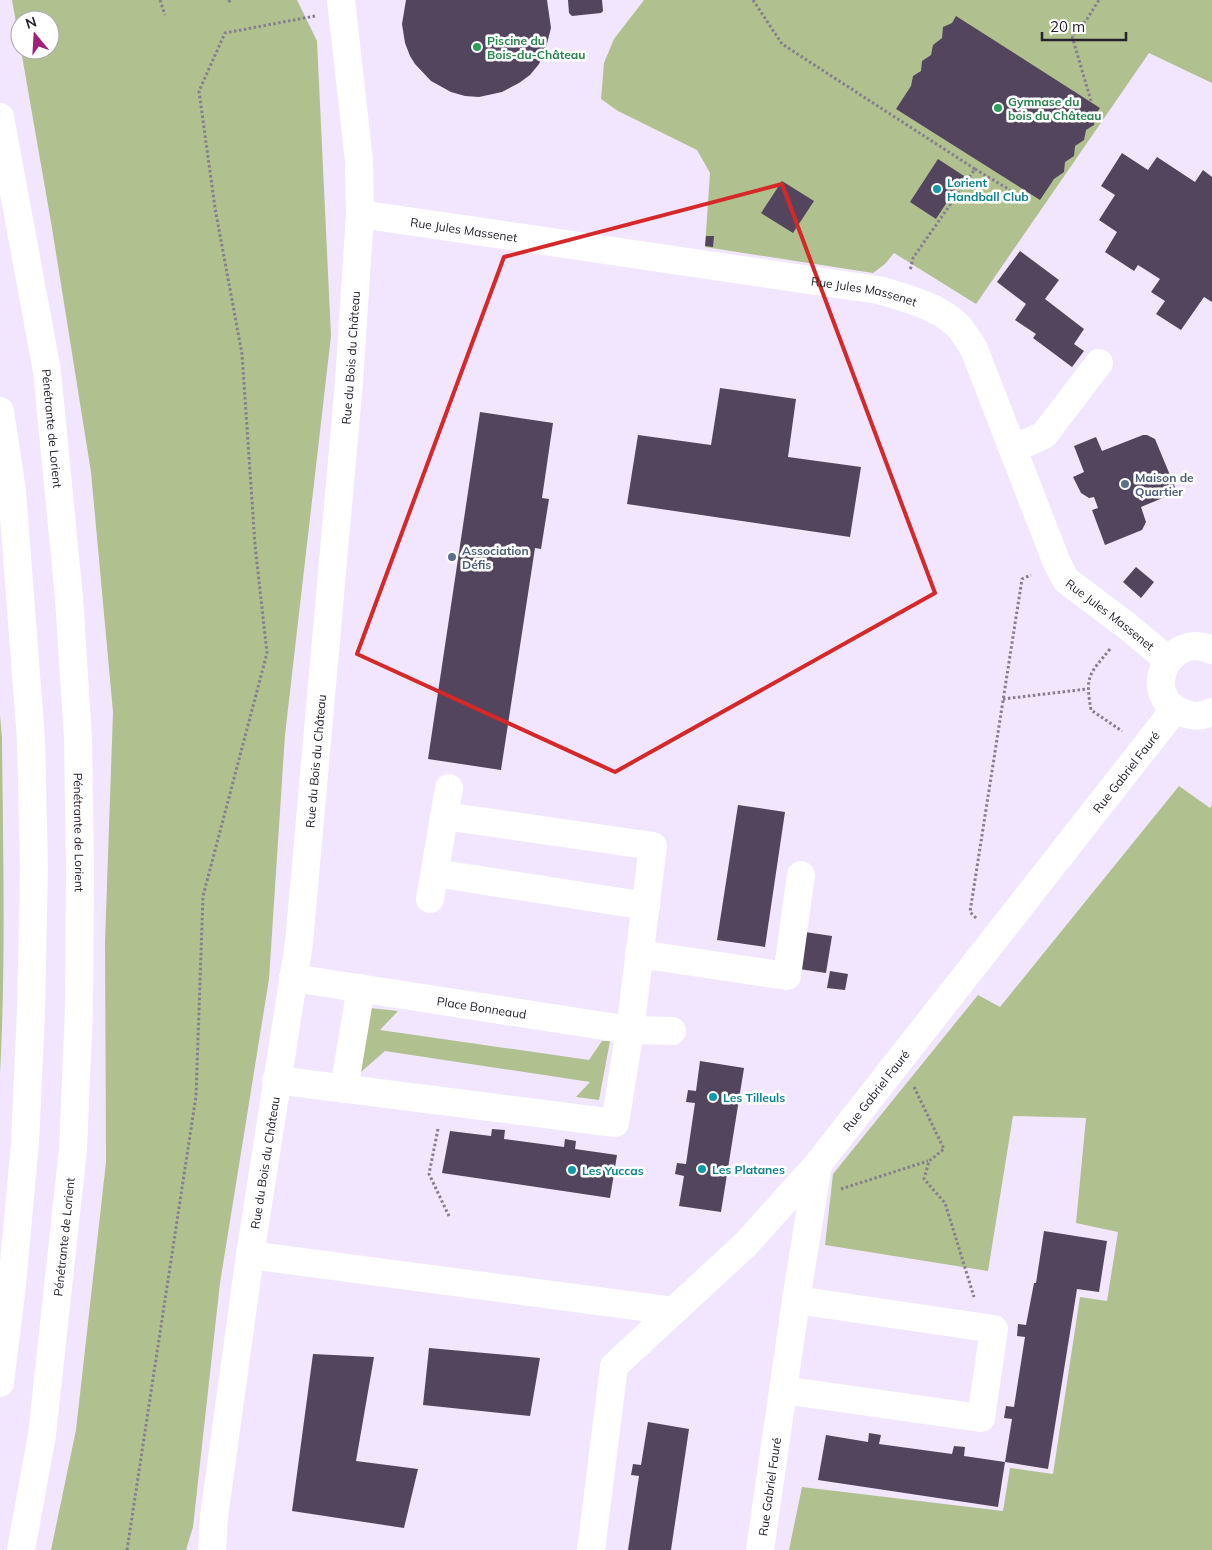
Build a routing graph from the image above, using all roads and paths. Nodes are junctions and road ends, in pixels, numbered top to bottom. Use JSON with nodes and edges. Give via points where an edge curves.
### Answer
{"nodes":[{"id":1,"x":160,"y":0,"type":"edge"},
{"id":2,"x":753,"y":0,"type":"edge"},
{"id":3,"x":1099,"y":0,"type":"edge"},
{"id":4,"x":342,"y":5,"type":"edge"},
{"id":5,"x":164,"y":15,"type":"dead end"},
{"id":6,"x":1090,"y":101,"type":"dead end"},
{"id":7,"x":0,"y":117,"type":"edge"},
{"id":8,"x":975,"y":168,"type":"junction"},
{"id":9,"x":1028,"y":201,"type":"dead end"},
{"id":10,"x":360,"y":214,"type":"junction"},
{"id":11,"x":904,"y":297,"type":"junction"},
{"id":12,"x":1099,"y":363,"type":"dead end"},
{"id":13,"x":0,"y":411,"type":"edge"},
{"id":14,"x":1013,"y":450,"type":"junction"},
{"id":15,"x":1057,"y":563,"type":"junction"},
{"id":16,"x":1127,"y":626,"type":"junction"},
{"id":17,"x":1212,"y":650,"type":"edge"},
{"id":18,"x":1168,"y":660,"type":"junction"},
{"id":19,"x":1087,"y":689,"type":"junction"},
{"id":20,"x":1003,"y":699,"type":"junction"},
{"id":21,"x":1175,"y":709,"type":"junction"},
{"id":22,"x":1212,"y":712,"type":"edge"},
{"id":23,"x":1145,"y":747,"type":"junction"},
{"id":24,"x":449,"y":788,"type":"dead end"},
{"id":25,"x":444,"y":816,"type":"junction"},
{"id":26,"x":801,"y":875,"type":"dead end"},
{"id":27,"x":646,"y":906,"type":"junction"},
{"id":28,"x":998,"y":935,"type":"junction"},
{"id":29,"x":640,"y":954,"type":"junction"},
{"id":30,"x":293,"y":978,"type":"junction"},
{"id":31,"x":361,"y":988,"type":"junction"},
{"id":32,"x":630,"y":1030,"type":"junction"},
{"id":33,"x":672,"y":1031,"type":"dead end"},
{"id":34,"x":893,"y":1070,"type":"junction"},
{"id":35,"x":276,"y":1080,"type":"junction"},
{"id":36,"x":344,"y":1089,"type":"junction"},
{"id":37,"x":443,"y":1101,"type":"junction"},
{"id":38,"x":929,"y":1161,"type":"junction"},
{"id":39,"x":818,"y":1164,"type":"junction"},
{"id":40,"x":812,"y":1199,"type":"junction"},
{"id":41,"x":449,"y":1216,"type":"dead end"},
{"id":42,"x":250,"y":1255,"type":"junction"},
{"id":43,"x":796,"y":1300,"type":"junction"},
{"id":44,"x":674,"y":1311,"type":"junction"},
{"id":45,"x":983,"y":1327,"type":"junction"},
{"id":46,"x":0,"y":1382,"type":"edge"},
{"id":47,"x":783,"y":1390,"type":"junction"},
{"id":48,"x":214,"y":1517,"type":"junction"},
{"id":49,"x":22,"y":1550,"type":"edge"},
{"id":50,"x":127,"y":1550,"type":"edge"},
{"id":51,"x":202,"y":1550,"type":"edge"},
{"id":52,"x":212,"y":1550,"type":"edge"},
{"id":53,"x":591,"y":1550,"type":"edge"},
{"id":54,"x":760,"y":1550,"type":"edge"}],
"edges":[{"from":1,"to":5,"type":"path"},
{"from":2,"to":8,"type":"path","via":[[782,44]]},
{"from":3,"to":6,"type":"path","via":[[1072,36]]},
{"from":4,"to":10,"type":"main road","name":"Rue du Bois du Château","via":[[359,161]]},
{"from":4,"to":50,"type":"path","via":[[225,33],[199,91],[215,208],[242,354],[255,545],[267,654],[203,896],[196,1096]]},
{"from":7,"to":49,"type":"main road","name":"Pénétrante de Lorient","via":[[47,371],[69,598],[78,748],[80,868],[73,1149],[42,1435]]},
{"from":8,"to":9,"type":"path"},
{"from":8,"to":11,"type":"path","via":[[913,258]]},
{"from":10,"to":11,"type":"main road","name":"Rue Jules Massenet","via":[[878,290]]},
{"from":10,"to":30,"type":"main road","name":"Rue du Bois du Château","via":[[352,353],[299,944]]},
{"from":11,"to":14,"type":"main road","name":"Rue Jules Massenet","via":[[934,309],[957,325],[974,349]]},
{"from":12,"to":14,"type":"main road","via":[[1044,435]]},
{"from":13,"to":46,"type":"main road","via":[[12,491],[31,740],[34,868],[25,1143]]},
{"from":14,"to":15,"type":"main road","name":"Rue Jules Massenet"},
{"from":15,"to":16,"type":"main road","name":"Rue Jules Massenet","via":[[1066,580]]},
{"from":15,"to":20,"type":"path","via":[[1022,579]]},
{"from":16,"to":18,"type":"main road","name":"Rue Jules Massenet"},
{"from":16,"to":19,"type":"path","via":[[1090,674]]},
{"from":17,"to":18,"type":"main road","via":[[1191,646]]},
{"from":18,"to":21,"type":"main road","via":[[1162,672],[1161,686],[1165,699]]},
{"from":19,"to":20,"type":"path"},
{"from":19,"to":23,"type":"path","via":[[1091,710]]},
{"from":20,"to":28,"type":"path","via":[[970,912]]},
{"from":21,"to":22,"type":"main road","via":[[1188,716]]},
{"from":21,"to":23,"type":"main road","name":"Rue Gabriel Fauré"},
{"from":23,"to":28,"type":"main road","name":"Rue Gabriel Fauré"},
{"from":24,"to":25,"type":"main road"},
{"from":25,"to":27,"type":"main road","via":[[653,846]]},
{"from":25,"to":27,"type":"main road","via":[[432,886]]},
{"from":26,"to":29,"type":"main road","via":[[787,976]]},
{"from":27,"to":29,"type":"main road"},
{"from":28,"to":34,"type":"main road","name":"Rue Gabriel Fauré"},
{"from":29,"to":32,"type":"main road"},
{"from":30,"to":31,"type":"main road","name":"Place Bonneaud"},
{"from":30,"to":35,"type":"main road","name":"Rue du Bois du Château"},
{"from":31,"to":32,"type":"main road","name":"Place Bonneaud"},
{"from":31,"to":36,"type":"main road"},
{"from":32,"to":33,"type":"main road","name":"Place Bonneaud"},
{"from":32,"to":37,"type":"main road","via":[[614,1123]]},
{"from":34,"to":38,"type":"path","via":[[914,1087],[944,1149]]},
{"from":34,"to":39,"type":"main road","name":"Rue Gabriel Fauré"},
{"from":35,"to":36,"type":"main road"},
{"from":35,"to":42,"type":"main road","name":"Rue du Bois du Château"},
{"from":36,"to":37,"type":"main road"},
{"from":37,"to":41,"type":"path","via":[[429,1174]]},
{"from":38,"to":40,"type":"path"},
{"from":38,"to":45,"type":"path","via":[[924,1179],[945,1202]]},
{"from":39,"to":40,"type":"main road","name":"Rue Gabriel Fauré"},
{"from":39,"to":44,"type":"main road","via":[[746,1244]]},
{"from":40,"to":43,"type":"main road","name":"Rue Gabriel Fauré"},
{"from":42,"to":44,"type":"main road"},
{"from":42,"to":48,"type":"main road","name":"Rue du Bois du Château"},
{"from":43,"to":45,"type":"main road"},
{"from":43,"to":47,"type":"main road","name":"Rue Gabriel Fauré"},
{"from":44,"to":53,"type":"main road","via":[[614,1366]]},
{"from":45,"to":47,"type":"main road","via":[[994,1328],[981,1418]]},
{"from":47,"to":54,"type":"main road","name":"Rue Gabriel Fauré"},
{"from":48,"to":51,"type":"main road","name":"Rue du Bois du Château"},
{"from":48,"to":52,"type":"main road","name":"Rue du Bois du Château"}]}
